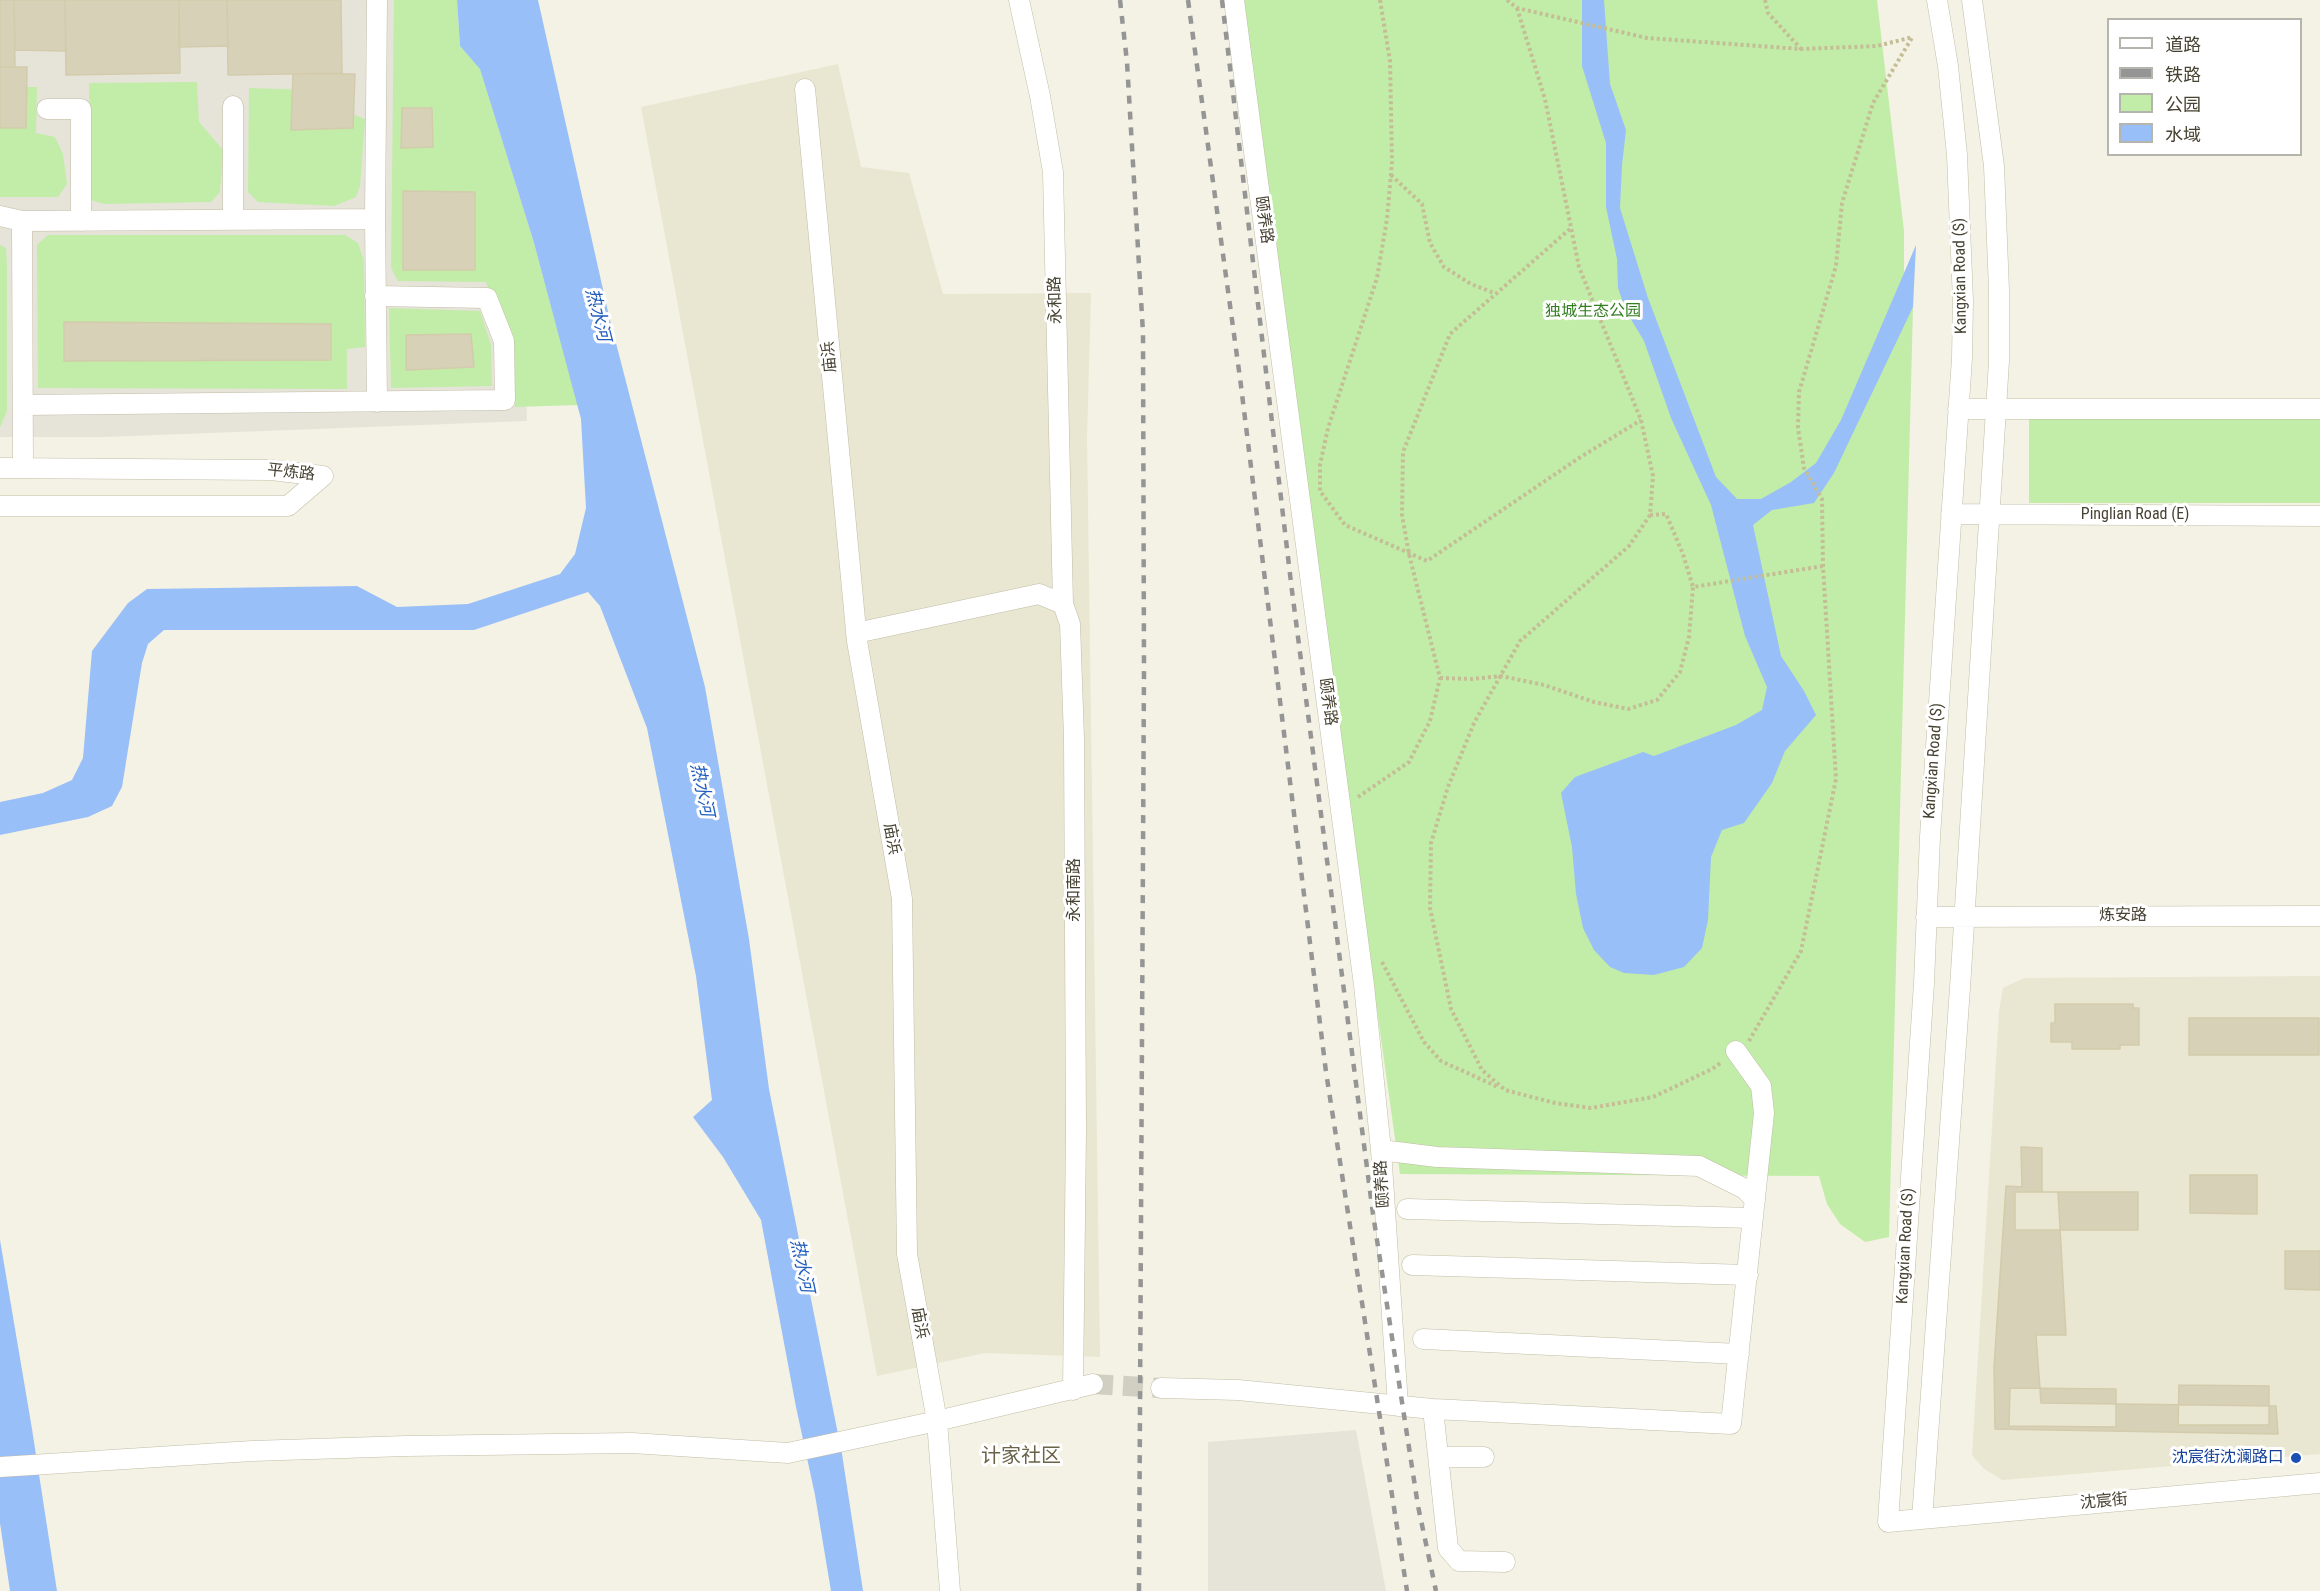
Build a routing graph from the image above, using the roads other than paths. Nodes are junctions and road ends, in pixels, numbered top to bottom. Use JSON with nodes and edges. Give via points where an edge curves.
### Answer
{"nodes":[{"id":1,"x":377,"y":0,"type":"edge"},
{"id":2,"x":1019,"y":0,"type":"edge"},
{"id":3,"x":1234,"y":0,"type":"edge"},
{"id":4,"x":1937,"y":0,"type":"edge"},
{"id":5,"x":1972,"y":0,"type":"edge"},
{"id":6,"x":805,"y":89,"type":"dead end"},
{"id":7,"x":233,"y":106,"type":"dead end"},
{"id":8,"x":47,"y":109,"type":"dead end"},
{"id":9,"x":0,"y":216,"type":"edge"},
{"id":10,"x":375,"y":219,"type":"junction"},
{"id":11,"x":233,"y":220,"type":"junction"},
{"id":12,"x":22,"y":221,"type":"junction"},
{"id":13,"x":81,"y":221,"type":"junction"},
{"id":14,"x":375,"y":296,"type":"junction"},
{"id":15,"x":377,"y":402,"type":"junction"},
{"id":16,"x":23,"y":405,"type":"junction"},
{"id":17,"x":1958,"y":410,"type":"junction"},
{"id":18,"x":1996,"y":410,"type":"junction"},
{"id":19,"x":2320,"y":410,"type":"edge"},
{"id":20,"x":0,"y":468,"type":"edge"},
{"id":21,"x":23,"y":468,"type":"junction"},
{"id":22,"x":0,"y":506,"type":"edge"},
{"id":23,"x":1951,"y":514,"type":"junction"},
{"id":24,"x":1990,"y":515,"type":"junction"},
{"id":25,"x":2320,"y":516,"type":"edge"},
{"id":26,"x":1063,"y":604,"type":"junction"},
{"id":27,"x":856,"y":633,"type":"junction"},
{"id":28,"x":1964,"y":916,"type":"junction"},
{"id":29,"x":2320,"y":916,"type":"edge"},
{"id":30,"x":1926,"y":917,"type":"junction"},
{"id":31,"x":1736,"y":1051,"type":"road end"},
{"id":32,"x":1381,"y":1150,"type":"junction"},
{"id":33,"x":1407,"y":1209,"type":"dead end"},
{"id":34,"x":1754,"y":1209,"type":"junction"},
{"id":35,"x":1412,"y":1265,"type":"dead end"},
{"id":36,"x":1748,"y":1275,"type":"junction"},
{"id":37,"x":1423,"y":1339,"type":"dead end"},
{"id":38,"x":1739,"y":1354,"type":"junction"},
{"id":39,"x":1093,"y":1384,"type":"tunnel mouth"},
{"id":40,"x":1161,"y":1388,"type":"tunnel mouth"},
{"id":41,"x":1073,"y":1390,"type":"junction"},
{"id":42,"x":1398,"y":1406,"type":"junction"},
{"id":43,"x":1434,"y":1409,"type":"junction"},
{"id":44,"x":937,"y":1421,"type":"junction"},
{"id":45,"x":1438,"y":1456,"type":"junction"},
{"id":46,"x":1484,"y":1458,"type":"dead end"},
{"id":47,"x":0,"y":1467,"type":"edge"},
{"id":48,"x":2320,"y":1483,"type":"edge"},
{"id":49,"x":1922,"y":1519,"type":"junction"},
{"id":50,"x":1888,"y":1522,"type":"joint"},
{"id":51,"x":1505,"y":1562,"type":"dead end"},
{"id":52,"x":950,"y":1591,"type":"edge"}],
"edges":[{"from":1,"to":10,"type":"street"},
{"from":2,"to":26,"type":"street","name":"永和路","via":[[1053,172]]},
{"from":3,"to":32,"type":"street","name":"颐养路","via":[[1363,974]]},
{"from":4,"to":17,"type":"street","name":"Kangxian Road (S)","via":[[1957,155],[1963,301]]},
{"from":5,"to":18,"type":"street","name":"Kangxian Road (S)","via":[[1995,177],[1999,290]]},
{"from":6,"to":27,"type":"street","name":"庙浜"},
{"from":7,"to":11,"type":"street"},
{"from":8,"to":13,"type":"street","via":[[81,109]]},
{"from":9,"to":12,"type":"street"},
{"from":10,"to":11,"type":"street"},
{"from":10,"to":14,"type":"street"},
{"from":11,"to":13,"type":"street"},
{"from":12,"to":13,"type":"street"},
{"from":12,"to":16,"type":"street"},
{"from":14,"to":15,"type":"street"},
{"from":14,"to":15,"type":"street","via":[[487,297],[504,341],[505,400]]},
{"from":15,"to":16,"type":"street"},
{"from":16,"to":21,"type":"street"},
{"from":17,"to":18,"type":"street"},
{"from":17,"to":23,"type":"street","name":"Kangxian Road (S)"},
{"from":18,"to":19,"type":"street"},
{"from":18,"to":24,"type":"street","name":"Kangxian Road (S)"},
{"from":20,"to":21,"type":"street","name":"平炼路"},
{"from":21,"to":22,"type":"street","name":"平炼路","via":[[271,470],[323,476],[288,506]]},
{"from":23,"to":24,"type":"street","name":"Pinglian Road (E)"},
{"from":23,"to":30,"type":"street","name":"Kangxian Road (S)"},
{"from":24,"to":25,"type":"street","name":"Pinglian Road (E)"},
{"from":24,"to":28,"type":"street","name":"Kangxian Road (S)"},
{"from":26,"to":27,"type":"street","via":[[1039,594]]},
{"from":26,"to":41,"type":"street","name":"永和南路","via":[[1070,624],[1074,738]]},
{"from":27,"to":44,"type":"street","name":"庙浜","via":[[902,899],[907,1254]]},
{"from":28,"to":29,"type":"street","name":"炼安路"},
{"from":28,"to":30,"type":"street","name":"炼安路"},
{"from":28,"to":49,"type":"street","name":"Kangxian Road (S)"},
{"from":30,"to":50,"type":"street","name":"Kangxian Road (S)"},
{"from":31,"to":34,"type":"street","via":[[1761,1086],[1764,1113]]},
{"from":32,"to":34,"type":"street","via":[[1437,1157],[1699,1166],[1745,1189]]},
{"from":32,"to":42,"type":"street","name":"颐养路"},
{"from":33,"to":34,"type":"street"},
{"from":34,"to":36,"type":"street"},
{"from":35,"to":36,"type":"street"},
{"from":36,"to":38,"type":"street"},
{"from":37,"to":38,"type":"street"},
{"from":38,"to":43,"type":"street","via":[[1731,1424]]},
{"from":39,"to":41,"type":"street"},
{"from":40,"to":42,"type":"street","via":[[1238,1390]]},
{"from":41,"to":44,"type":"street"},
{"from":42,"to":43,"type":"street"},
{"from":43,"to":45,"type":"street"},
{"from":44,"to":47,"type":"street","via":[[788,1453],[632,1443],[252,1451]]},
{"from":44,"to":52,"type":"street","name":"庙浜"},
{"from":45,"to":46,"type":"street"},
{"from":45,"to":51,"type":"street","via":[[1448,1548],[1459,1561]]},
{"from":48,"to":49,"type":"street","name":"沈宸街"},
{"from":49,"to":50,"type":"street","name":"沈宸街"}]}
